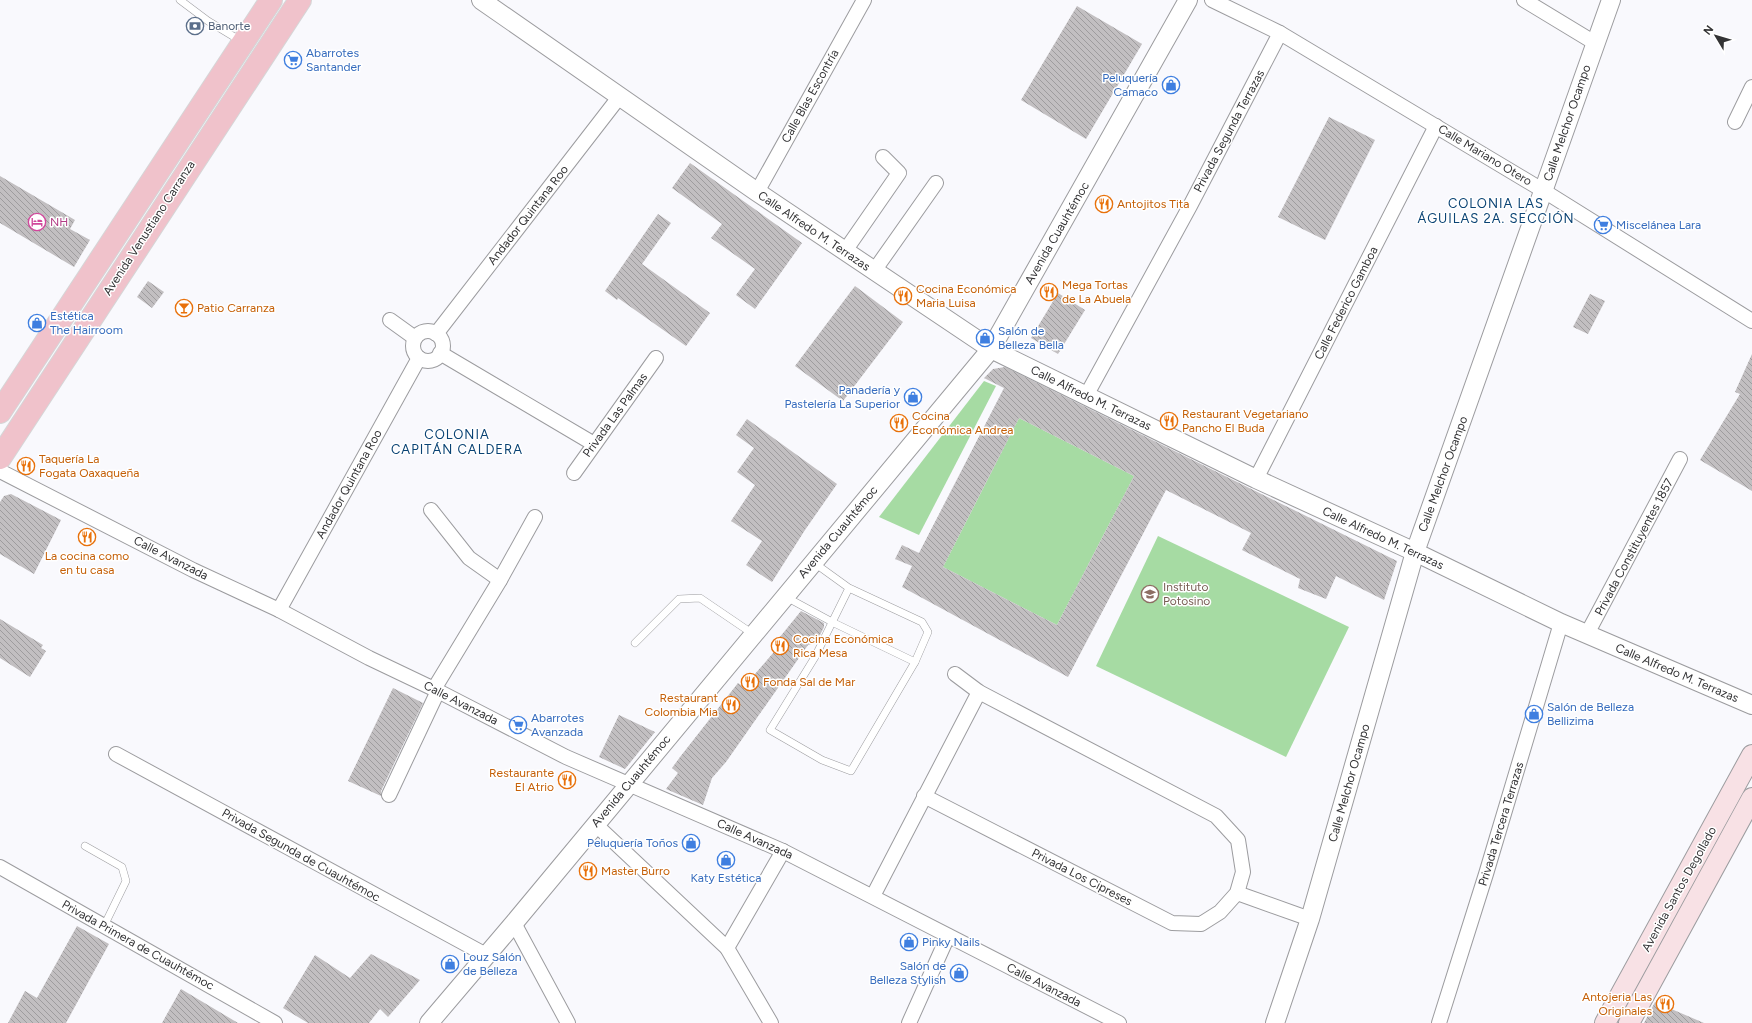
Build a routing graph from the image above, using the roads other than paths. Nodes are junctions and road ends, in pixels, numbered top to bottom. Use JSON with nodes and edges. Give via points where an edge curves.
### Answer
{"nodes":[{"id":1,"x":180,"y":0,"type":"edge"},
{"id":2,"x":271,"y":0,"type":"edge"},
{"id":3,"x":300,"y":0,"type":"edge"},
{"id":4,"x":481,"y":0,"type":"edge"},
{"id":5,"x":864,"y":0,"type":"edge"},
{"id":6,"x":1188,"y":0,"type":"edge"},
{"id":7,"x":1212,"y":0,"type":"edge"},
{"id":8,"x":1524,"y":0,"type":"edge"},
{"id":9,"x":1611,"y":0,"type":"edge"},
{"id":10,"x":1280,"y":33,"type":"junction"},
{"id":11,"x":243,"y":42,"type":"junction"},
{"id":12,"x":1595,"y":43,"type":"junction"},
{"id":13,"x":1752,"y":87,"type":"edge"},
{"id":14,"x":620,"y":96,"type":"junction"},
{"id":15,"x":1735,"y":122,"type":"dead end"},
{"id":16,"x":1436,"y":126,"type":"junction"},
{"id":17,"x":883,"y":157,"type":"dead end"},
{"id":18,"x":936,"y":183,"type":"dead end"},
{"id":19,"x":1544,"y":191,"type":"junction"},
{"id":20,"x":756,"y":192,"type":"junction"},
{"id":21,"x":844,"y":251,"type":"junction"},
{"id":22,"x":874,"y":271,"type":"junction"},
{"id":23,"x":390,"y":320,"type":"dead end"},
{"id":24,"x":1752,"y":321,"type":"edge"},
{"id":25,"x":436,"y":334,"type":"junction"},
{"id":26,"x":415,"y":338,"type":"junction"},
{"id":27,"x":991,"y":349,"type":"junction"},
{"id":28,"x":440,"y":353,"type":"junction"},
{"id":29,"x":419,"y":358,"type":"junction"},
{"id":30,"x":656,"y":358,"type":"dead end"},
{"id":31,"x":1086,"y":396,"type":"junction"},
{"id":32,"x":0,"y":412,"type":"edge"},
{"id":33,"x":594,"y":444,"type":"junction"},
{"id":34,"x":0,"y":458,"type":"edge"},
{"id":35,"x":1680,"y":459,"type":"dead end"},
{"id":36,"x":0,"y":471,"type":"edge"},
{"id":37,"x":574,"y":473,"type":"dead end"},
{"id":38,"x":1256,"y":479,"type":"junction"},
{"id":39,"x":431,"y":510,"type":"dead end"},
{"id":40,"x":535,"y":517,"type":"dead end"},
{"id":41,"x":1414,"y":552,"type":"junction"},
{"id":42,"x":813,"y":562,"type":"junction"},
{"id":43,"x":500,"y":580,"type":"junction"},
{"id":44,"x":849,"y":588,"type":"junction"},
{"id":45,"x":785,"y":596,"type":"junction"},
{"id":46,"x":279,"y":610,"type":"junction"},
{"id":47,"x":834,"y":623,"type":"junction"},
{"id":48,"x":1561,"y":623,"type":"junction"},
{"id":49,"x":753,"y":634,"type":"junction"},
{"id":50,"x":1587,"y":634,"type":"junction"},
{"id":51,"x":635,"y":643,"type":"dead end"},
{"id":52,"x":915,"y":662,"type":"junction"},
{"id":53,"x":955,"y":674,"type":"dead end"},
{"id":54,"x":436,"y":690,"type":"junction"},
{"id":55,"x":979,"y":692,"type":"junction"},
{"id":56,"x":1752,"y":705,"type":"edge"},
{"id":57,"x":116,"y":754,"type":"dead end"},
{"id":58,"x":1752,"y":755,"type":"edge"},
{"id":59,"x":629,"y":784,"type":"junction"},
{"id":60,"x":389,"y":795,"type":"dead end"},
{"id":61,"x":924,"y":796,"type":"junction"},
{"id":62,"x":1752,"y":798,"type":"edge"},
{"id":63,"x":595,"y":824,"type":"junction"},
{"id":64,"x":85,"y":846,"type":"dead end"},
{"id":65,"x":783,"y":851,"type":"junction"},
{"id":66,"x":0,"y":867,"type":"edge"},
{"id":67,"x":1237,"y":893,"type":"junction"},
{"id":68,"x":873,"y":896,"type":"junction"},
{"id":69,"x":1310,"y":919,"type":"junction"},
{"id":70,"x":514,"y":923,"type":"junction"},
{"id":71,"x":104,"y":926,"type":"junction"},
{"id":72,"x":948,"y":936,"type":"junction"},
{"id":73,"x":727,"y":948,"type":"junction"},
{"id":74,"x":486,"y":955,"type":"junction"},
{"id":75,"x":275,"y":1023,"type":"edge"},
{"id":76,"x":429,"y":1023,"type":"edge"},
{"id":77,"x":568,"y":1023,"type":"edge"},
{"id":78,"x":771,"y":1023,"type":"edge"},
{"id":79,"x":910,"y":1023,"type":"edge"},
{"id":80,"x":1119,"y":1023,"type":"edge"},
{"id":81,"x":1275,"y":1023,"type":"edge"},
{"id":82,"x":1439,"y":1023,"type":"edge"},
{"id":83,"x":1605,"y":1023,"type":"edge"},
{"id":84,"x":1629,"y":1023,"type":"edge"}],
"edges":[{"from":1,"to":11,"type":"lane"},
{"from":2,"to":11,"type":"main road","name":"Avenida Venustiano Carranza"},
{"from":3,"to":34,"type":"main road","name":"Avenida Venustiano Carranza"},
{"from":4,"to":14,"type":"street","name":"Calle Alfredo M. Terrazas"},
{"from":5,"to":20,"type":"street","name":"Calle Blas Escontría"},
{"from":6,"to":27,"type":"street","name":"Avenida Cuauhtémoc"},
{"from":7,"to":10,"type":"street","name":"Calle Mariano Otero"},
{"from":8,"to":12,"type":"street"},
{"from":9,"to":12,"type":"street","name":"Calle Melchor Ocampo"},
{"from":10,"to":16,"type":"street","name":"Calle Mariano Otero"},
{"from":10,"to":31,"type":"street","name":"Privada Segunda Terrazas","via":[[1190,206]]},
{"from":11,"to":32,"type":"main road","name":"Avenida Venustiano Carranza"},
{"from":12,"to":19,"type":"street","name":"Calle Melchor Ocampo"},
{"from":13,"to":15,"type":"street"},
{"from":14,"to":20,"type":"street","name":"Calle Alfredo M. Terrazas"},
{"from":14,"to":25,"type":"street","name":"Andador Quintana Roo"},
{"from":16,"to":19,"type":"street","name":"Calle Mariano Otero"},
{"from":16,"to":38,"type":"street","name":"Calle Federico Gamboa"},
{"from":17,"to":21,"type":"street","via":[[899,173]]},
{"from":18,"to":22,"type":"street"},
{"from":19,"to":24,"type":"street","name":"Calle Mariano Otero"},
{"from":19,"to":41,"type":"street","name":"Calle Melchor Ocampo"},
{"from":20,"to":21,"type":"street","name":"Calle Alfredo M. Terrazas"},
{"from":21,"to":22,"type":"street","name":"Calle Alfredo M. Terrazas"},
{"from":22,"to":27,"type":"street","name":"Calle Alfredo M. Terrazas"},
{"from":23,"to":26,"type":"street"},
{"from":25,"to":26,"type":"street","via":[[425,331]]},
{"from":25,"to":28,"type":"street","via":[[442,343]]},
{"from":26,"to":29,"type":"street","via":[[413,348]]},
{"from":27,"to":31,"type":"street","name":"Calle Alfredo M. Terrazas"},
{"from":27,"to":42,"type":"street","name":"Avenida Cuauhtémoc"},
{"from":28,"to":29,"type":"street","via":[[431,360]]},
{"from":28,"to":33,"type":"street"},
{"from":29,"to":46,"type":"street","name":"Andador Quintana Roo"},
{"from":30,"to":33,"type":"street","name":"Privada Las Palmas"},
{"from":31,"to":38,"type":"street","name":"Calle Alfredo M. Terrazas"},
{"from":33,"to":37,"type":"street","name":"Privada Las Palmas"},
{"from":35,"to":50,"type":"street","name":"Privada Constituyentes 1857"},
{"from":36,"to":46,"type":"street","name":"Calle Avanzada","via":[[193,570]]},
{"from":38,"to":41,"type":"street","name":"Calle Alfredo M. Terrazas"},
{"from":39,"to":43,"type":"street","via":[[469,558]]},
{"from":40,"to":43,"type":"street"},
{"from":41,"to":48,"type":"street","name":"Calle Alfredo M. Terrazas"},
{"from":41,"to":69,"type":"street","name":"Calle Melchor Ocampo"},
{"from":42,"to":44,"type":"lane"},
{"from":42,"to":45,"type":"street","name":"Avenida Cuauhtémoc"},
{"from":43,"to":54,"type":"street"},
{"from":44,"to":47,"type":"lane"},
{"from":44,"to":52,"type":"lane","via":[[922,622],[928,632]]},
{"from":45,"to":47,"type":"lane"},
{"from":45,"to":49,"type":"street","name":"Avenida Cuauhtémoc"},
{"from":46,"to":54,"type":"street","name":"Calle Avanzada","via":[[368,658]]},
{"from":47,"to":52,"type":"lane"},
{"from":47,"to":52,"type":"lane","via":[[770,730],[822,760],[851,770]]},
{"from":48,"to":50,"type":"street","name":"Calle Alfredo M. Terrazas"},
{"from":48,"to":82,"type":"street","name":"Privada Tercera Terrazas"},
{"from":49,"to":51,"type":"lane","via":[[700,598],[679,599]]},
{"from":49,"to":59,"type":"street","name":"Avenida Cuauhtémoc"},
{"from":50,"to":56,"type":"street","name":"Calle Alfredo M. Terrazas"},
{"from":53,"to":55,"type":"street","name":"Privada Los Cipreses"},
{"from":54,"to":59,"type":"street","name":"Calle Avanzada","via":[[566,757]]},
{"from":54,"to":60,"type":"street"},
{"from":55,"to":61,"type":"street"},
{"from":55,"to":67,"type":"street","name":"Privada Los Cipreses","via":[[1216,816],[1238,840],[1243,872]]},
{"from":57,"to":74,"type":"street","name":"Privada Segunda de Cuauhtémoc"},
{"from":58,"to":83,"type":"main road","name":"Avenida Santos Degollado"},
{"from":59,"to":63,"type":"street","name":"Avenida Cuauhtémoc"},
{"from":59,"to":65,"type":"street","name":"Calle Avanzada"},
{"from":61,"to":67,"type":"street","name":"Privada Los Cipreses","via":[[1172,923],[1201,924],[1220,912]]},
{"from":61,"to":68,"type":"street"},
{"from":62,"to":84,"type":"main road","name":"Avenida Santos Degollado"},
{"from":63,"to":70,"type":"street","name":"Avenida Cuauhtémoc"},
{"from":63,"to":73,"type":"street"},
{"from":64,"to":71,"type":"lane","via":[[122,867],[126,881]]},
{"from":65,"to":68,"type":"street","name":"Calle Avanzada"},
{"from":65,"to":73,"type":"street"},
{"from":66,"to":71,"type":"street","name":"Privada Primera de Cuauhtémoc"},
{"from":67,"to":69,"type":"street"},
{"from":68,"to":72,"type":"street","name":"Calle Avanzada"},
{"from":69,"to":81,"type":"street","name":"Calle Melchor Ocampo"},
{"from":70,"to":74,"type":"street","name":"Avenida Cuauhtémoc"},
{"from":70,"to":77,"type":"street"},
{"from":71,"to":75,"type":"street","name":"Privada Primera de Cuauhtémoc"},
{"from":72,"to":79,"type":"street"},
{"from":72,"to":80,"type":"street","name":"Calle Avanzada"},
{"from":73,"to":78,"type":"street"},
{"from":74,"to":76,"type":"street","name":"Avenida Cuauhtémoc"}]}
